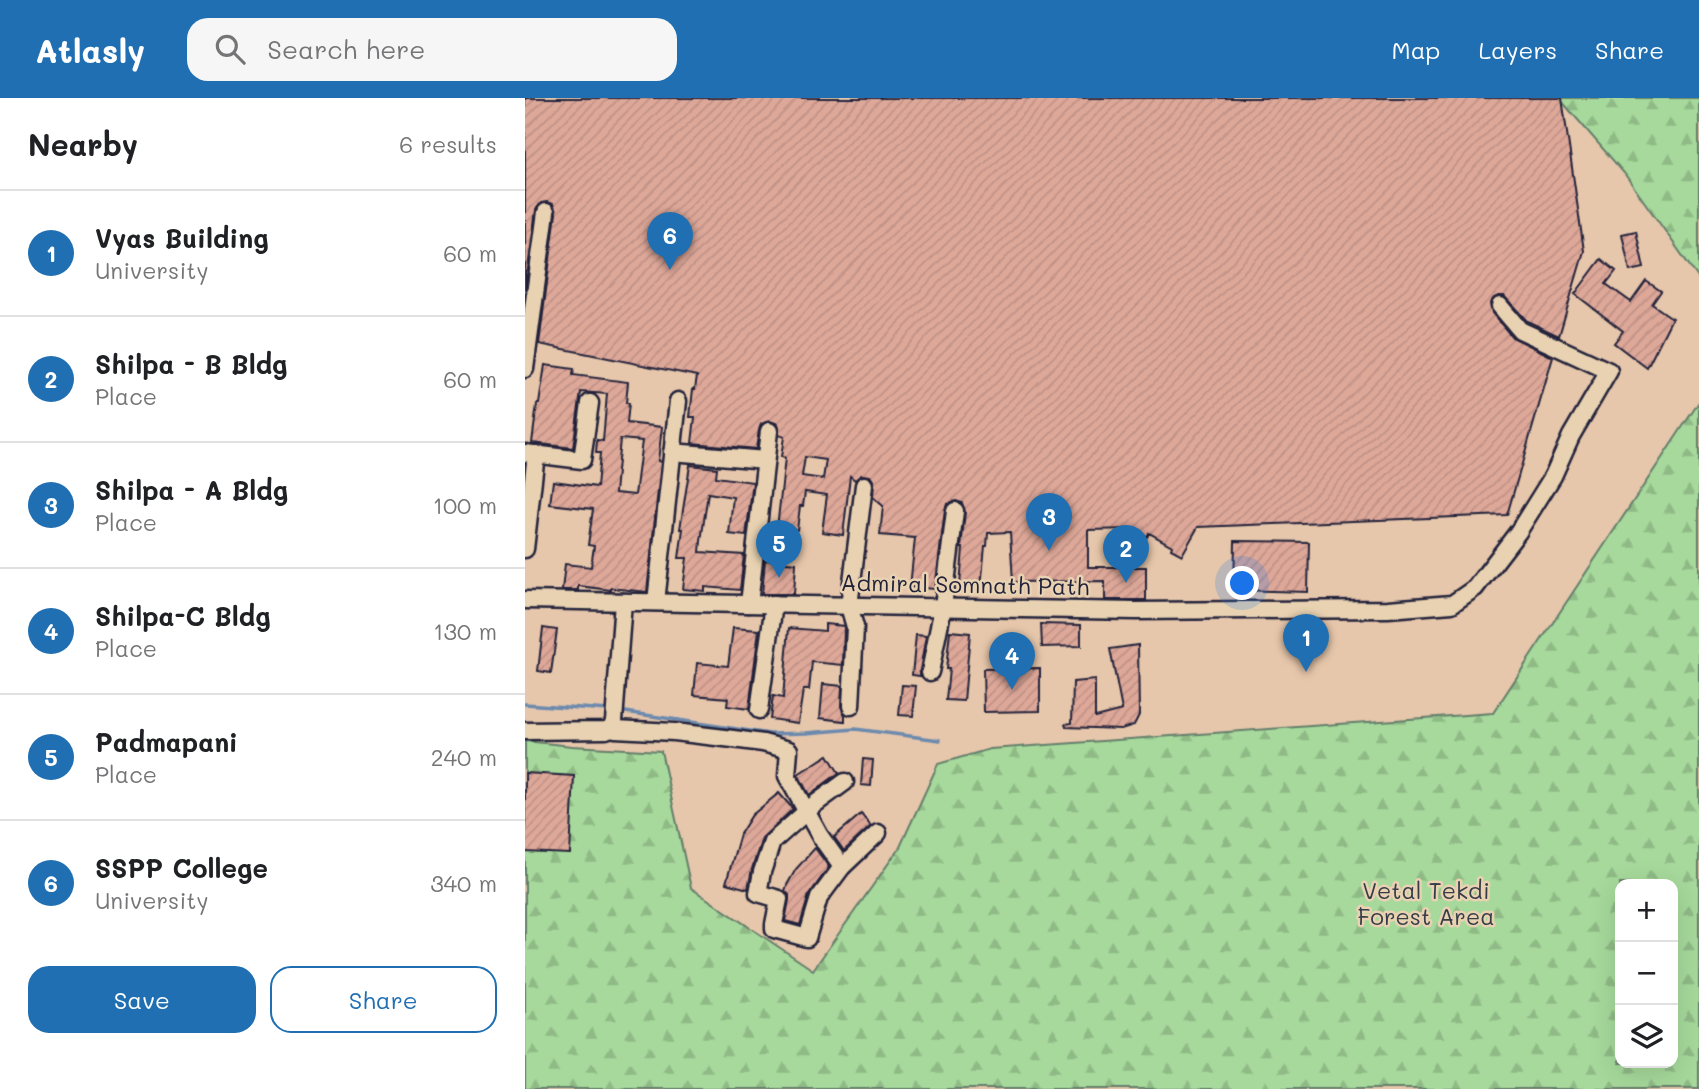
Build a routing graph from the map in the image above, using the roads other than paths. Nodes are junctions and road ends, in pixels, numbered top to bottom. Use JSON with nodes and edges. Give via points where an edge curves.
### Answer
{"nodes":[{"id":1,"x":546,"y":212,"type":"dead end"},
{"id":2,"x":1500,"y":306,"type":"dead end"},
{"id":3,"x":525,"y":369,"type":"edge"},
{"id":4,"x":678,"y":401,"type":"dead end"},
{"id":5,"x":590,"y":403,"type":"dead end"},
{"id":6,"x":769,"y":431,"type":"dead end"},
{"id":7,"x":673,"y":452,"type":"junction"},
{"id":8,"x":531,"y":454,"type":"edge"},
{"id":9,"x":765,"y":460,"type":"junction"},
{"id":10,"x":865,"y":485,"type":"dead end"},
{"id":11,"x":955,"y":511,"type":"dead end"},
{"id":12,"x":525,"y":549,"type":"edge"},
{"id":13,"x":525,"y":600,"type":"edge"},
{"id":14,"x":623,"y":602,"type":"junction"},
{"id":15,"x":656,"y":602,"type":"junction"},
{"id":16,"x":749,"y":604,"type":"junction"},
{"id":17,"x":775,"y":604,"type":"junction"},
{"id":18,"x":849,"y":606,"type":"junction"},
{"id":19,"x":943,"y":607,"type":"junction"},
{"id":20,"x":930,"y":672,"type":"dead end"},
{"id":21,"x":851,"y":706,"type":"dead end"},
{"id":22,"x":759,"y":710,"type":"dead end"},
{"id":23,"x":613,"y":723,"type":"junction"},
{"id":24,"x":525,"y":732,"type":"edge"},
{"id":25,"x":845,"y":782,"type":"dead end"},
{"id":26,"x":807,"y":813,"type":"junction"},
{"id":27,"x":878,"y":833,"type":"dead end"},
{"id":28,"x":842,"y":867,"type":"junction"}],
"edges":[{"from":1,"to":3,"type":"street"},
{"from":2,"to":19,"type":"street","name":"Admiral Somnath Path","via":[[1520,330],[1609,371],[1518,533],[1475,589],[1452,604],[1388,609]]},
{"from":4,"to":7,"type":"street"},
{"from":5,"to":8,"type":"street","via":[[582,460]]},
{"from":6,"to":9,"type":"street"},
{"from":7,"to":9,"type":"street"},
{"from":7,"to":15,"type":"street"},
{"from":8,"to":12,"type":"street"},
{"from":9,"to":16,"type":"street"},
{"from":10,"to":18,"type":"street"},
{"from":11,"to":19,"type":"street"},
{"from":13,"to":14,"type":"street","name":"Admiral Somnath Path"},
{"from":14,"to":15,"type":"street","name":"Admiral Somnath Path"},
{"from":14,"to":23,"type":"street"},
{"from":15,"to":16,"type":"street","name":"Admiral Somnath Path"},
{"from":16,"to":17,"type":"street","name":"Admiral Somnath Path"},
{"from":17,"to":18,"type":"street","name":"Admiral Somnath Path"},
{"from":17,"to":22,"type":"street"},
{"from":18,"to":19,"type":"street","name":"Admiral Somnath Path"},
{"from":18,"to":21,"type":"street","via":[[855,627]]},
{"from":19,"to":20,"type":"street"},
{"from":23,"to":24,"type":"street","via":[[606,730]]},
{"from":23,"to":26,"type":"street","via":[[620,730],[721,738],[789,750],[787,776]]},
{"from":25,"to":26,"type":"street"},
{"from":26,"to":28,"type":"street"},
{"from":26,"to":28,"type":"street","via":[[772,842],[762,872],[758,893],[779,899],[774,929],[807,937],[819,898]]},
{"from":27,"to":28,"type":"street"}]}
